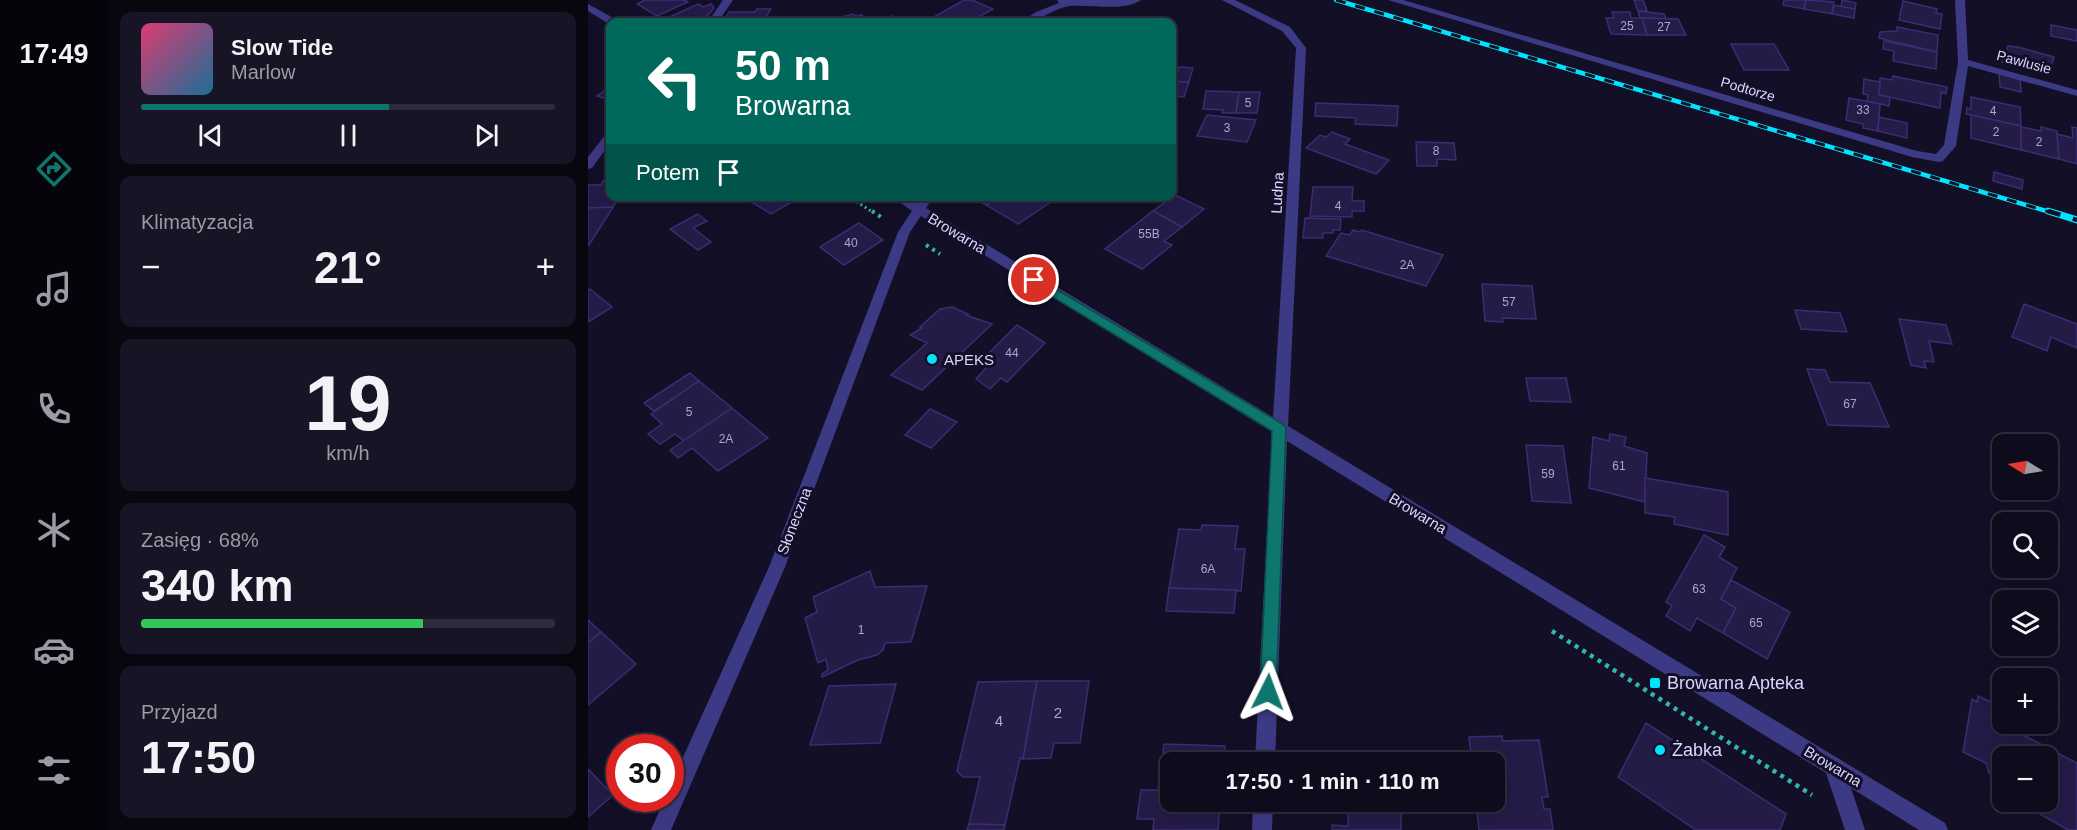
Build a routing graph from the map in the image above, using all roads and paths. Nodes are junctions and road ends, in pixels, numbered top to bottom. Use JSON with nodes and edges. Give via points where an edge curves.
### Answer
{"nodes":[{"id":1,"x":728,"y":0,"type":"edge"},
{"id":2,"x":1136,"y":0,"type":"edge"},
{"id":3,"x":1227,"y":0,"type":"edge"},
{"id":4,"x":1393,"y":0,"type":"edge"},
{"id":5,"x":1960,"y":0,"type":"edge"},
{"id":6,"x":1064,"y":2,"type":"edge"},
{"id":7,"x":588,"y":7,"type":"edge"},
{"id":8,"x":606,"y":18,"type":"edge"},
{"id":9,"x":716,"y":18,"type":"edge"},
{"id":10,"x":1032,"y":18,"type":"edge"},
{"id":11,"x":1963,"y":62,"type":"junction"},
{"id":12,"x":2077,"y":93,"type":"edge"},
{"id":13,"x":606,"y":141,"type":"edge"},
{"id":14,"x":588,"y":165,"type":"edge"},
{"id":15,"x":924,"y":204,"type":"edge"},
{"id":16,"x":1280,"y":429,"type":"junction"},
{"id":17,"x":1265,"y":752,"type":"edge"},
{"id":18,"x":1834,"y":766,"type":"junction"},
{"id":19,"x":1263,"y":812,"type":"edge"},
{"id":20,"x":661,"y":830,"type":"edge"},
{"id":21,"x":1262,"y":830,"type":"edge"},
{"id":22,"x":1855,"y":830,"type":"edge"},
{"id":23,"x":1938,"y":830,"type":"edge"}],
"edges":[{"from":1,"to":9,"type":"street"},
{"from":2,"to":6,"type":"street"},
{"from":3,"to":16,"type":"street","name":"Ludna","via":[[1286,29],[1301,48]]},
{"from":4,"to":11,"type":"street","name":"Podtorze","via":[[1939,158],[1950,146]]},
{"from":5,"to":11,"type":"street","name":"Podtorze"},
{"from":6,"to":10,"type":"street"},
{"from":7,"to":8,"type":"street"},
{"from":11,"to":12,"type":"street","name":"Pawlusie"},
{"from":13,"to":14,"type":"street"},
{"from":15,"to":16,"type":"street","name":"Browarna"},
{"from":15,"to":20,"type":"street","name":"Słoneczna","via":[[904,232],[777,567]]},
{"from":16,"to":17,"type":"street","name":"Ludna"},
{"from":16,"to":18,"type":"street","name":"Browarna"},
{"from":18,"to":22,"type":"street"},
{"from":18,"to":23,"type":"street","name":"Browarna"},
{"from":19,"to":21,"type":"street"}]}
